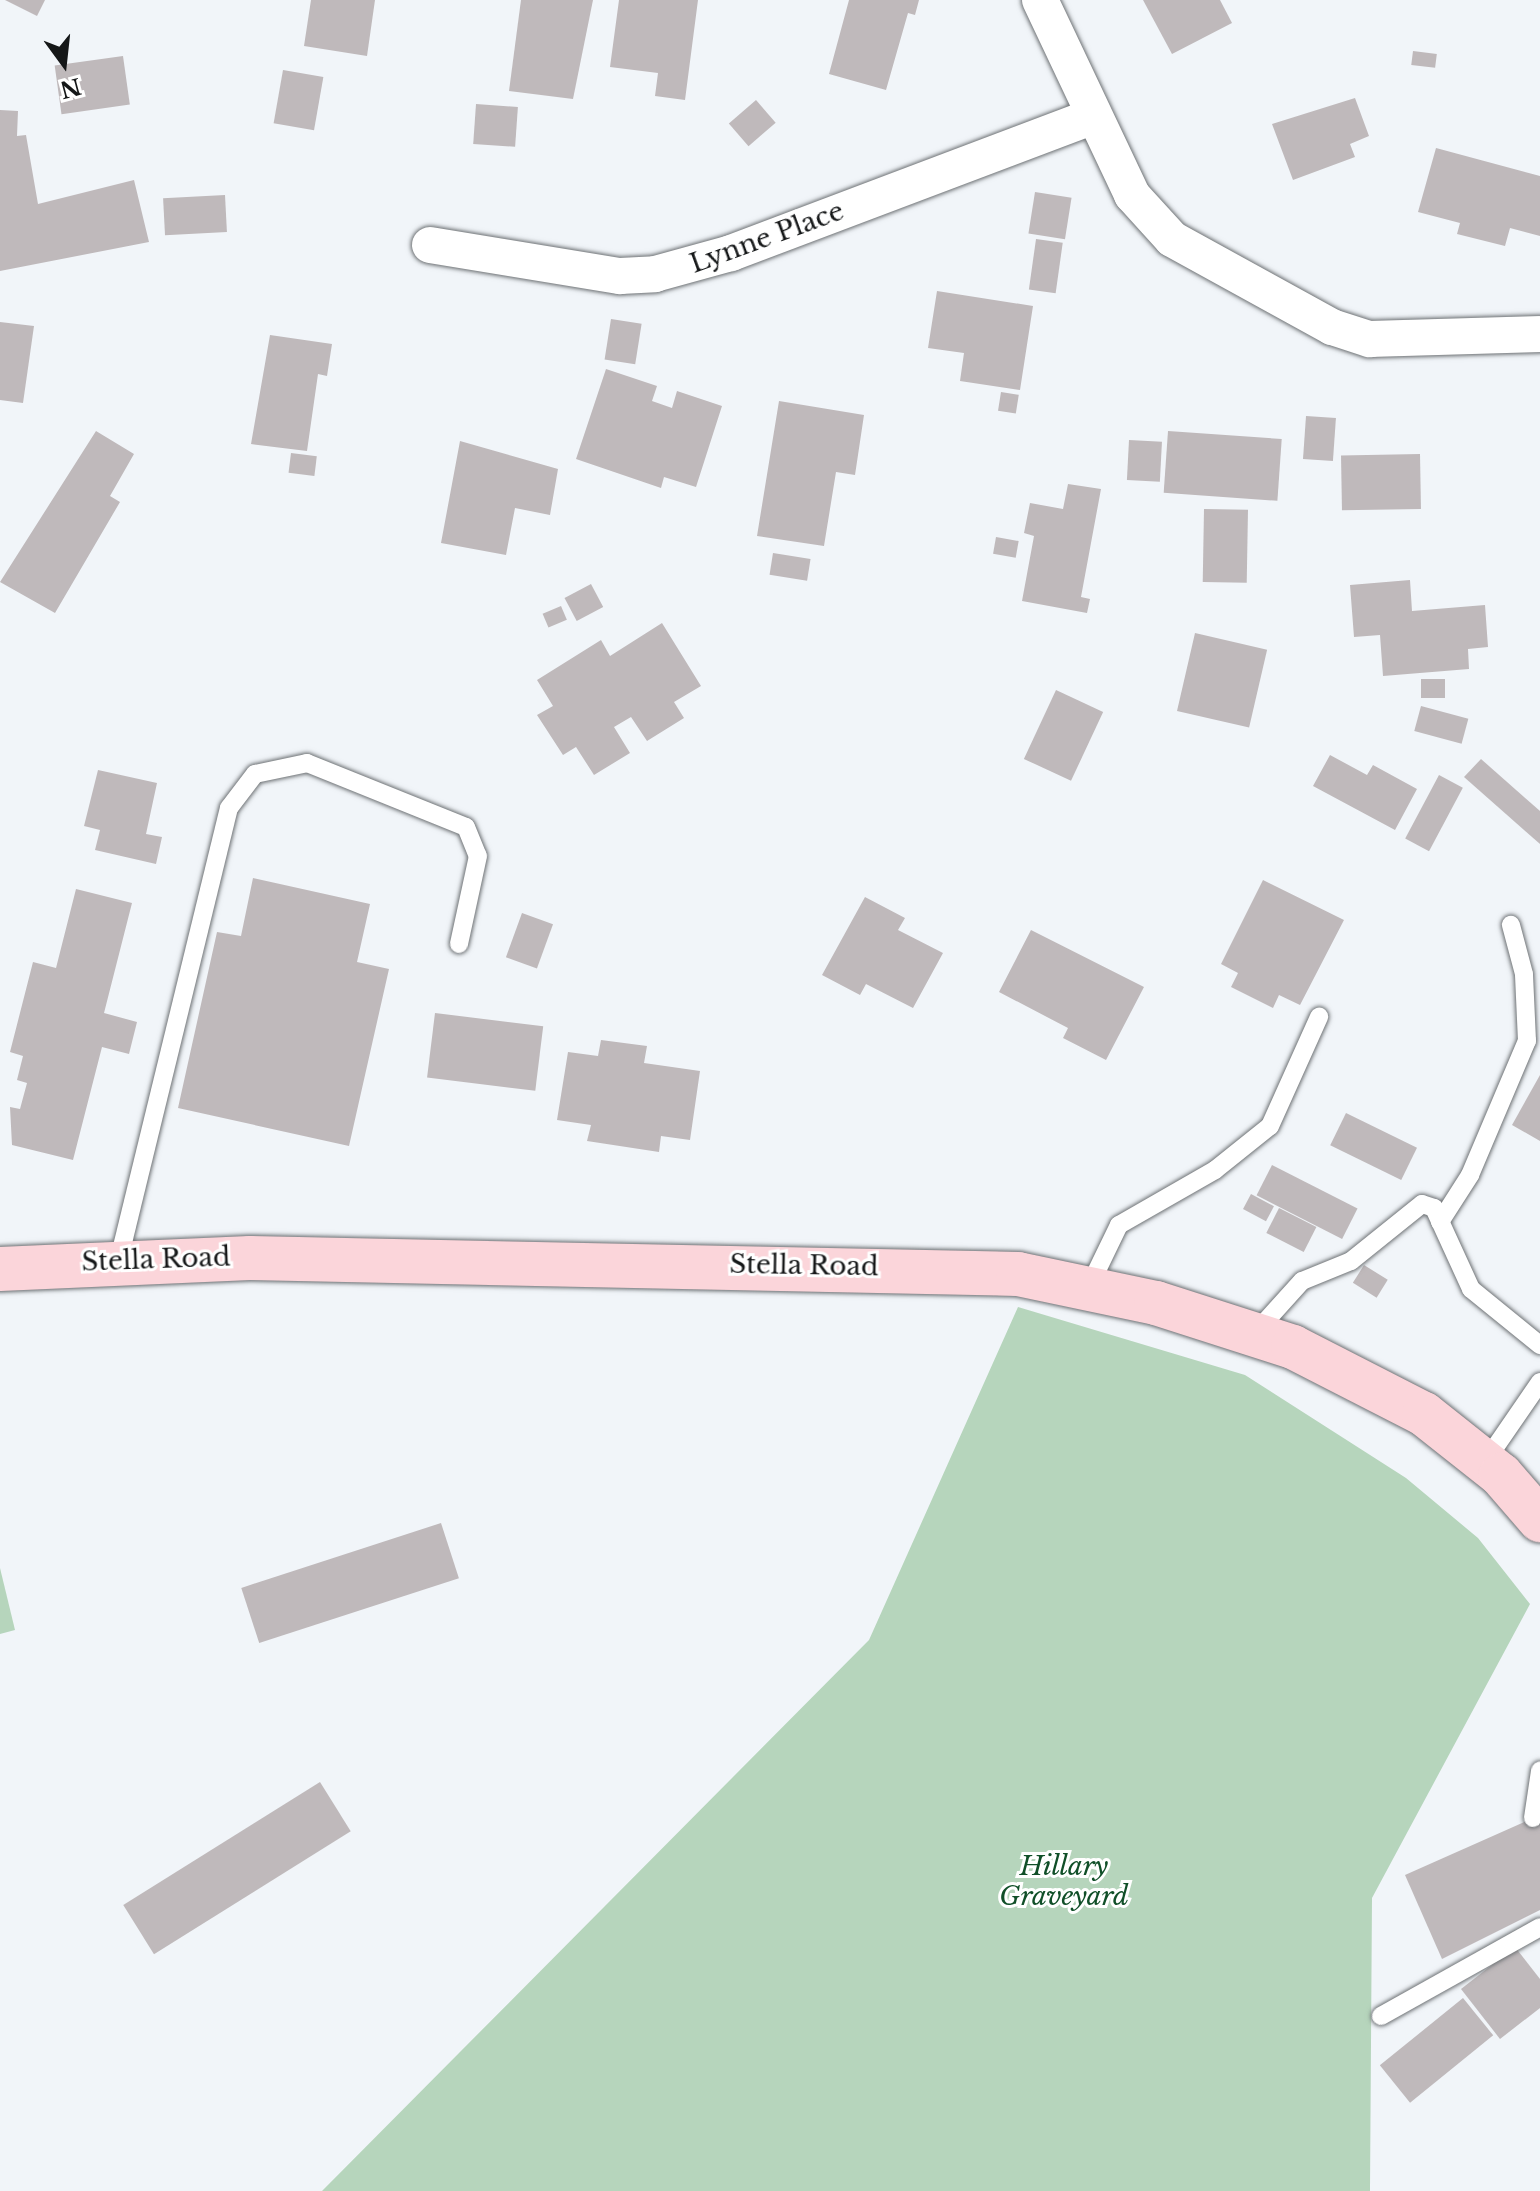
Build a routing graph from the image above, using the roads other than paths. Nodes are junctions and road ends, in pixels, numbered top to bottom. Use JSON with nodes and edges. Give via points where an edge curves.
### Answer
{"nodes":[{"id":1,"x":1040,"y":0,"type":"edge"},
{"id":2,"x":1091,"y":117,"type":"junction"},
{"id":3,"x":430,"y":245,"type":"dead end"},
{"id":4,"x":1540,"y":334,"type":"edge"},
{"id":5,"x":1511,"y":925,"type":"dead end"},
{"id":6,"x":459,"y":944,"type":"dead end"},
{"id":7,"x":1319,"y":1017,"type":"dead end"},
{"id":8,"x":1440,"y":1222,"type":"junction"},
{"id":9,"x":119,"y":1259,"type":"junction"},
{"id":10,"x":0,"y":1269,"type":"edge"},
{"id":11,"x":1088,"y":1289,"type":"junction"},
{"id":12,"x":1255,"y":1333,"type":"junction"},
{"id":13,"x":1540,"y":1345,"type":"edge"},
{"id":14,"x":1540,"y":1382,"type":"edge"},
{"id":15,"x":1485,"y":1463,"type":"junction"},
{"id":16,"x":1540,"y":1520,"type":"edge"},
{"id":17,"x":1540,"y":1771,"type":"edge"},
{"id":18,"x":1533,"y":1818,"type":"dead end"},
{"id":19,"x":1540,"y":1927,"type":"edge"},
{"id":20,"x":1381,"y":2016,"type":"dead end"}],
"edges":[{"from":1,"to":2,"type":"street"},
{"from":2,"to":3,"type":"street","name":"Lynne Place","via":[[677,270],[620,276]]},
{"from":2,"to":4,"type":"street","via":[[1132,195],[1172,239],[1332,327],[1370,339]]},
{"from":5,"to":8,"type":"lane","via":[[1524,974],[1527,1041],[1470,1175]]},
{"from":6,"to":9,"type":"lane","via":[[478,856],[466,827],[307,763],[255,774],[229,808]]},
{"from":7,"to":11,"type":"lane","via":[[1270,1126],[1215,1170],[1119,1225]]},
{"from":8,"to":12,"type":"lane","via":[[1434,1208],[1410,1209],[1351,1261],[1302,1281]]},
{"from":8,"to":13,"type":"lane","via":[[1471,1289]]},
{"from":9,"to":10,"type":"main road","name":"Stella Road"},
{"from":9,"to":11,"type":"main road","name":"Stella Road","via":[[894,1268],[1018,1274]]},
{"from":11,"to":12,"type":"main road","name":"Stella Road"},
{"from":12,"to":15,"type":"main road","name":"Stella Road","via":[[1424,1414]]},
{"from":14,"to":15,"type":"lane"},
{"from":15,"to":16,"type":"main road","name":"Stella Road"},
{"from":17,"to":18,"type":"lane"},
{"from":19,"to":20,"type":"lane"}]}
